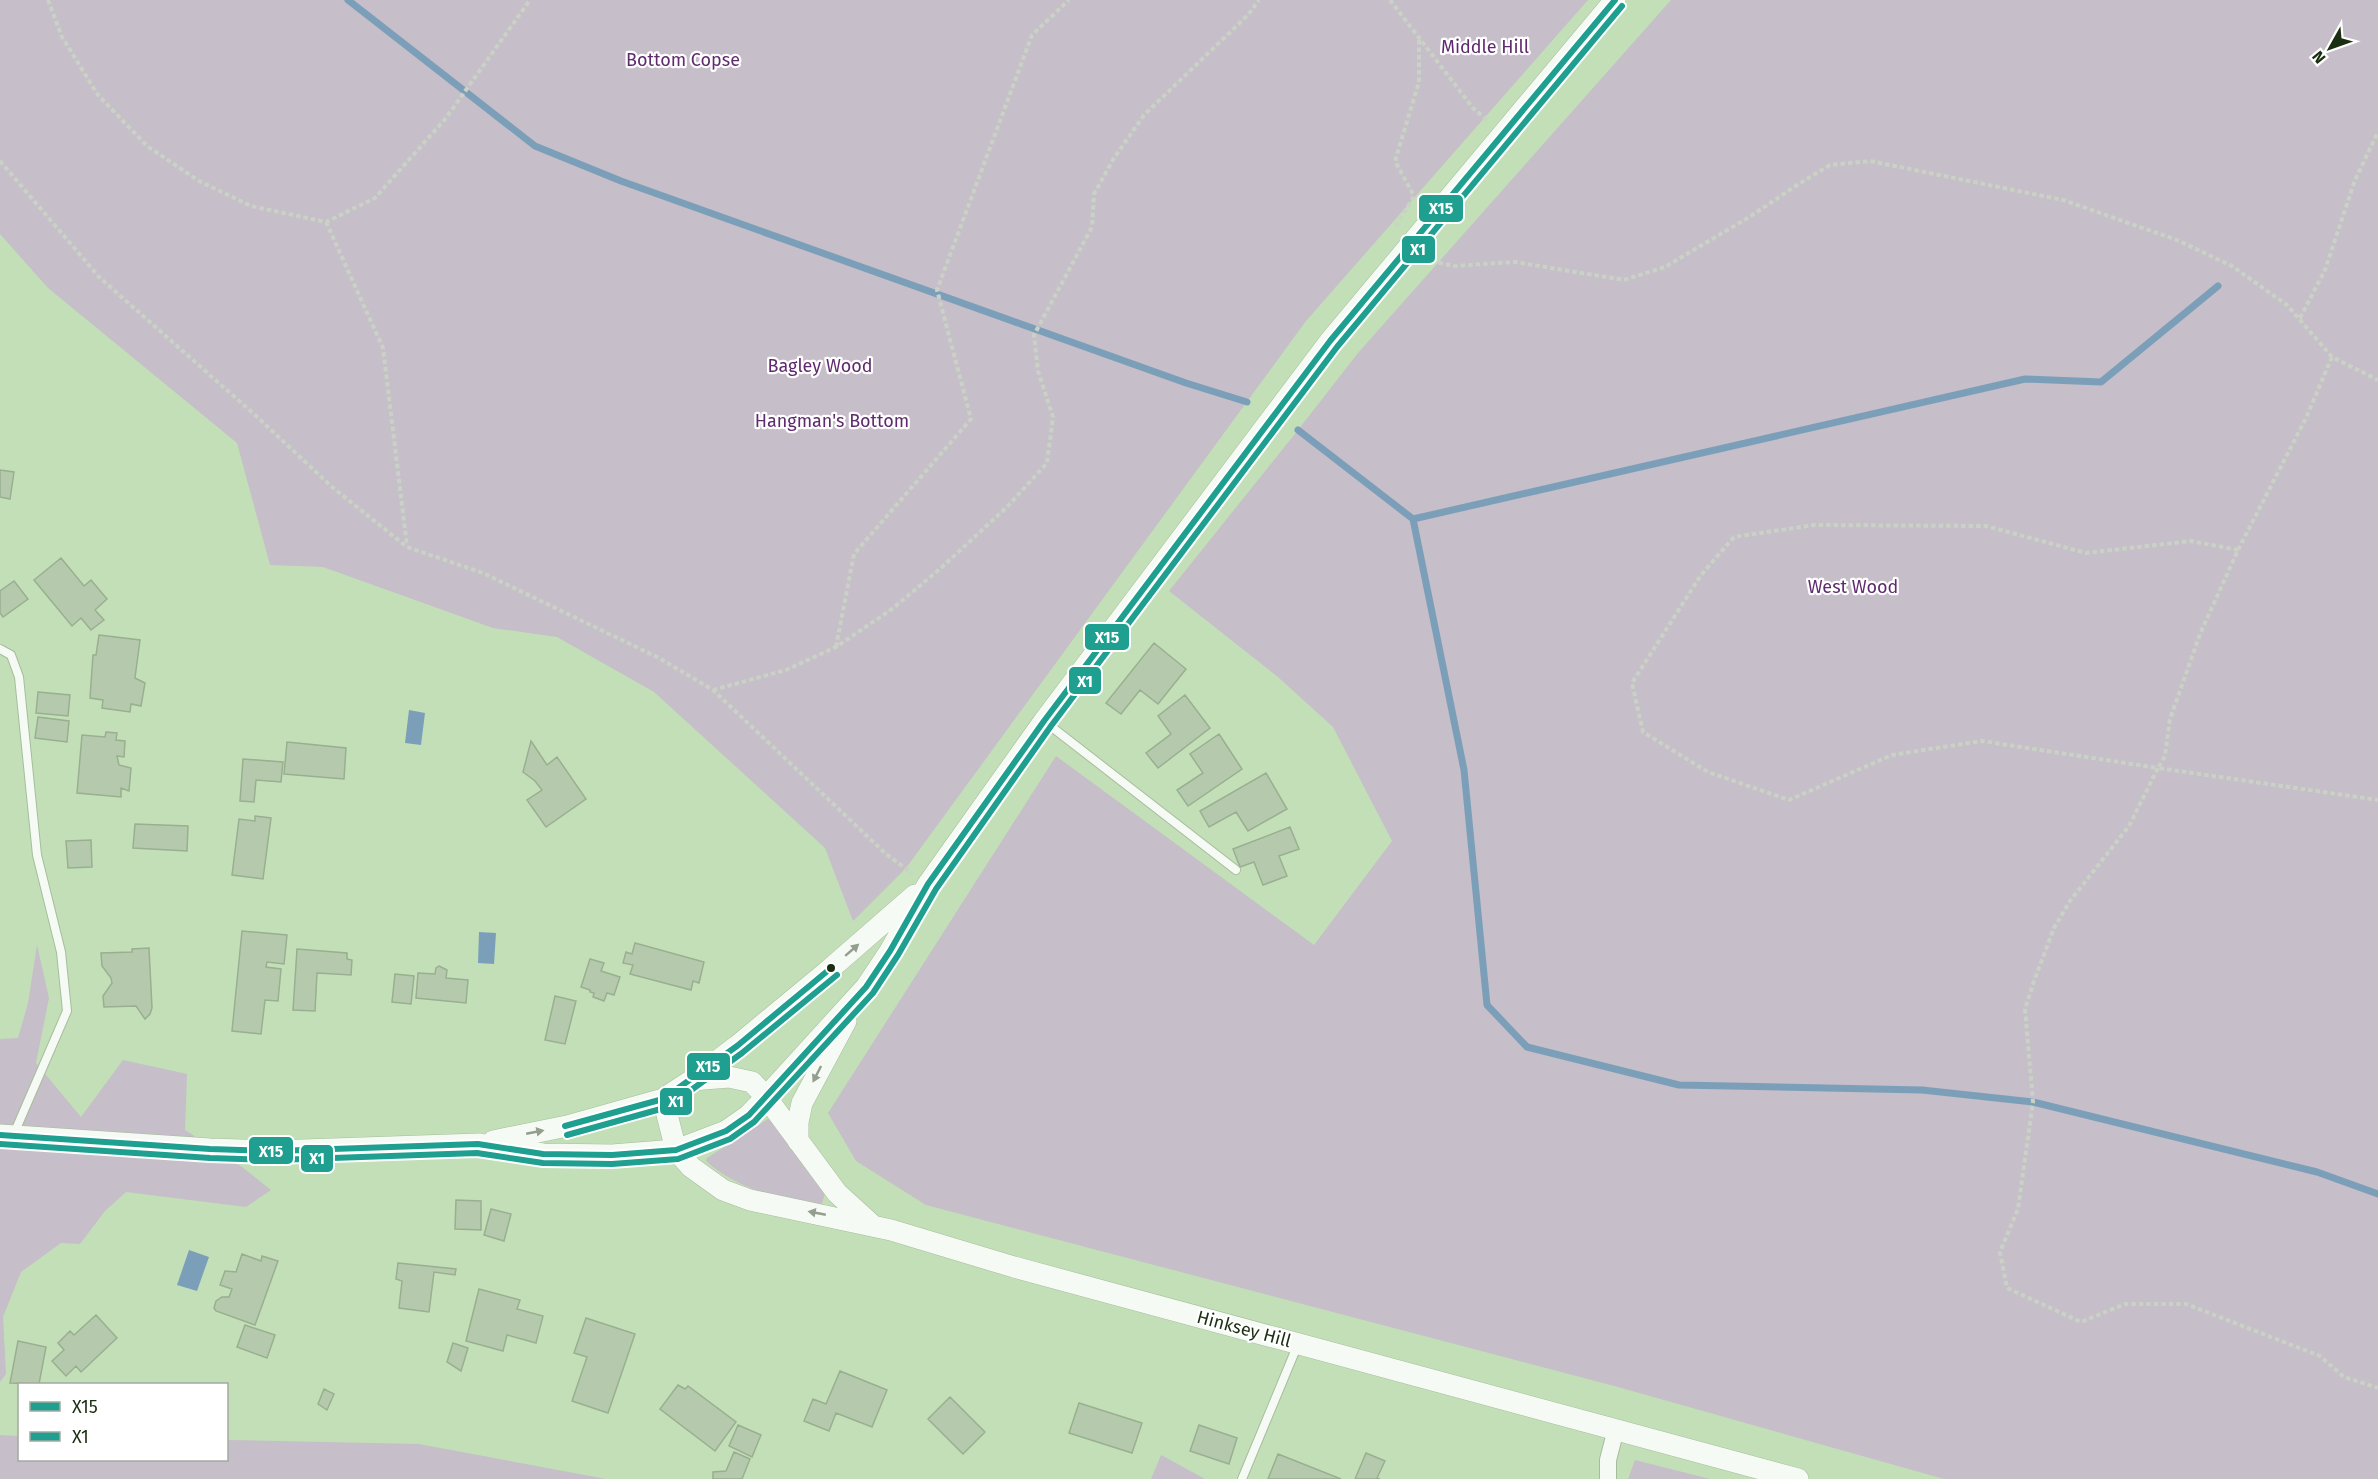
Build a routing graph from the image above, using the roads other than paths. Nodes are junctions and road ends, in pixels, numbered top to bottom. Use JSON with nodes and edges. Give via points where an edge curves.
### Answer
{"nodes":[{"id":1,"x":1616,"y":0,"type":"edge"},
{"id":2,"x":0,"y":649,"type":"edge"},
{"id":3,"x":1044,"y":721,"type":"junction"},
{"id":4,"x":1236,"y":870,"type":"dead end"},
{"id":5,"x":928,"y":884,"type":"junction"},
{"id":6,"x":866,"y":987,"type":"junction"},
{"id":7,"x":692,"y":1080,"type":"junction"},
{"id":8,"x":766,"y":1097,"type":"junction"},
{"id":9,"x":663,"y":1099,"type":"junction"},
{"id":10,"x":6,"y":1136,"type":"edge"},
{"id":11,"x":798,"y":1141,"type":"junction"},
{"id":12,"x":478,"y":1144,"type":"junction"},
{"id":13,"x":676,"y":1150,"type":"junction"},
{"id":14,"x":874,"y":1226,"type":"junction"},
{"id":15,"x":1298,"y":1344,"type":"junction"},
{"id":16,"x":1616,"y":1429,"type":"junction"},
{"id":17,"x":1242,"y":1479,"type":"edge"},
{"id":18,"x":1608,"y":1479,"type":"edge"},
{"id":19,"x":1797,"y":1479,"type":"edge"}],
"edges":[{"from":1,"to":3,"type":"street","via":[[1330,340]]},
{"from":2,"to":10,"type":"lane","via":[[11,655],[20,677],[37,855],[61,952],[67,1011]]},
{"from":3,"to":4,"type":"lane"},
{"from":3,"to":5,"type":"street"},
{"from":5,"to":6,"type":"street"},
{"from":7,"to":5,"type":"street","one_way":true},
{"from":6,"to":8,"type":"street"},
{"from":6,"to":11,"type":"street","one_way":true,"via":[[802,1103]]},
{"from":7,"to":8,"type":"street","name":"Hinksey Hill","via":[[729,1077],[752,1082]]},
{"from":7,"to":9,"type":"street"},
{"from":8,"to":11,"type":"street","name":"Hinksey Hill"},
{"from":8,"to":13,"type":"street","via":[[726,1131]]},
{"from":12,"to":9,"type":"street","one_way":true,"via":[[567,1126]]},
{"from":9,"to":13,"type":"street"},
{"from":10,"to":12,"type":"street","via":[[264,1151]]},
{"from":11,"to":14,"type":"street","name":"Hinksey Hill","via":[[837,1193]]},
{"from":12,"to":13,"type":"street","via":[[543,1154],[612,1155]]},
{"from":14,"to":13,"type":"street","name":"Hinksey Hill","one_way":true,"via":[[750,1200],[723,1190]]},
{"from":14,"to":15,"type":"street","name":"Hinksey Hill"},
{"from":15,"to":16,"type":"street","name":"Hinksey Hill"},
{"from":15,"to":17,"type":"lane"},
{"from":16,"to":18,"type":"street","via":[[1608,1460]]},
{"from":16,"to":19,"type":"street","name":"Hinksey Hill"}]}
